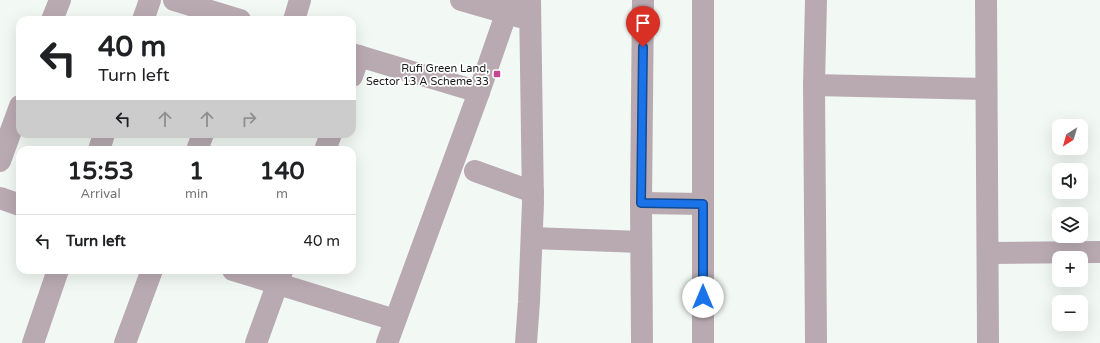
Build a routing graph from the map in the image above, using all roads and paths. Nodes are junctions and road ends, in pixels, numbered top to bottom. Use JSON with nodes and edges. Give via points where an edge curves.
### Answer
{"nodes":[{"id":1,"x":60,"y":0,"type":"edge"},
{"id":2,"x":150,"y":0,"type":"edge"},
{"id":3,"x":174,"y":0,"type":"edge"},
{"id":4,"x":300,"y":0,"type":"edge"},
{"id":5,"x":462,"y":0,"type":"edge"},
{"id":6,"x":643,"y":0,"type":"edge"},
{"id":7,"x":704,"y":0,"type":"edge"},
{"id":8,"x":816,"y":0,"type":"edge"},
{"id":9,"x":986,"y":0,"type":"edge"},
{"id":10,"x":508,"y":7,"type":"edge"},
{"id":11,"x":530,"y":10,"type":"edge"},
{"id":12,"x":54,"y":16,"type":"edge"},
{"id":13,"x":144,"y":16,"type":"edge"},
{"id":14,"x":227,"y":16,"type":"edge"},
{"id":15,"x":295,"y":16,"type":"edge"},
{"id":16,"x":356,"y":62,"type":"edge"},
{"id":17,"x":814,"y":85,"type":"junction"},
{"id":18,"x":986,"y":89,"type":"junction"},
{"id":19,"x":479,"y":92,"type":"junction"},
{"id":20,"x":16,"y":113,"type":"edge"},
{"id":21,"x":5,"y":131,"type":"edge"},
{"id":22,"x":0,"y":161,"type":"edge"},
{"id":23,"x":475,"y":171,"type":"dead end"},
{"id":24,"x":533,"y":192,"type":"junction"},
{"id":25,"x":0,"y":198,"type":"edge"},
{"id":26,"x":641,"y":203,"type":"junction"},
{"id":27,"x":16,"y":204,"type":"edge"},
{"id":28,"x":703,"y":204,"type":"junction"},
{"id":29,"x":532,"y":238,"type":"junction"},
{"id":30,"x":641,"y":242,"type":"junction"},
{"id":31,"x":1100,"y":252,"type":"edge"},
{"id":32,"x":988,"y":253,"type":"junction"},
{"id":33,"x":57,"y":274,"type":"edge"},
{"id":34,"x":151,"y":274,"type":"edge"},
{"id":35,"x":260,"y":274,"type":"edge"},
{"id":36,"x":280,"y":277,"type":"edge"},
{"id":37,"x":529,"y":302,"type":"junction"},
{"id":38,"x":395,"y":320,"type":"junction"},
{"id":39,"x":33,"y":343,"type":"edge"},
{"id":40,"x":125,"y":343,"type":"edge"},
{"id":41,"x":256,"y":343,"type":"edge"},
{"id":42,"x":387,"y":343,"type":"edge"},
{"id":43,"x":513,"y":343,"type":"edge"},
{"id":44,"x":526,"y":343,"type":"edge"},
{"id":45,"x":642,"y":343,"type":"edge"},
{"id":46,"x":703,"y":343,"type":"edge"},
{"id":47,"x":816,"y":343,"type":"edge"},
{"id":48,"x":988,"y":343,"type":"edge"}],
"edges":[{"from":1,"to":12,"type":"street"},
{"from":2,"to":13,"type":"street"},
{"from":3,"to":14,"type":"street"},
{"from":4,"to":15,"type":"street"},
{"from":5,"to":10,"type":"street"},
{"from":6,"to":26,"type":"street"},
{"from":7,"to":28,"type":"street"},
{"from":8,"to":17,"type":"street"},
{"from":9,"to":18,"type":"street"},
{"from":10,"to":11,"type":"street"},
{"from":10,"to":19,"type":"street"},
{"from":11,"to":24,"type":"street"},
{"from":16,"to":19,"type":"street"},
{"from":17,"to":18,"type":"street"},
{"from":17,"to":47,"type":"street"},
{"from":18,"to":32,"type":"street"},
{"from":19,"to":38,"type":"street"},
{"from":20,"to":21,"type":"street"},
{"from":21,"to":22,"type":"street"},
{"from":23,"to":24,"type":"street"},
{"from":24,"to":29,"type":"street"},
{"from":25,"to":27,"type":"street"},
{"from":26,"to":28,"type":"street"},
{"from":26,"to":30,"type":"street"},
{"from":28,"to":46,"type":"street"},
{"from":29,"to":30,"type":"street"},
{"from":29,"to":37,"type":"street"},
{"from":30,"to":45,"type":"street"},
{"from":31,"to":32,"type":"street"},
{"from":32,"to":48,"type":"street"},
{"from":33,"to":39,"type":"street"},
{"from":34,"to":40,"type":"street"},
{"from":35,"to":36,"type":"street"},
{"from":36,"to":38,"type":"street"},
{"from":36,"to":41,"type":"street"},
{"from":37,"to":43,"type":"street"},
{"from":37,"to":44,"type":"street"},
{"from":38,"to":42,"type":"street"}]}
